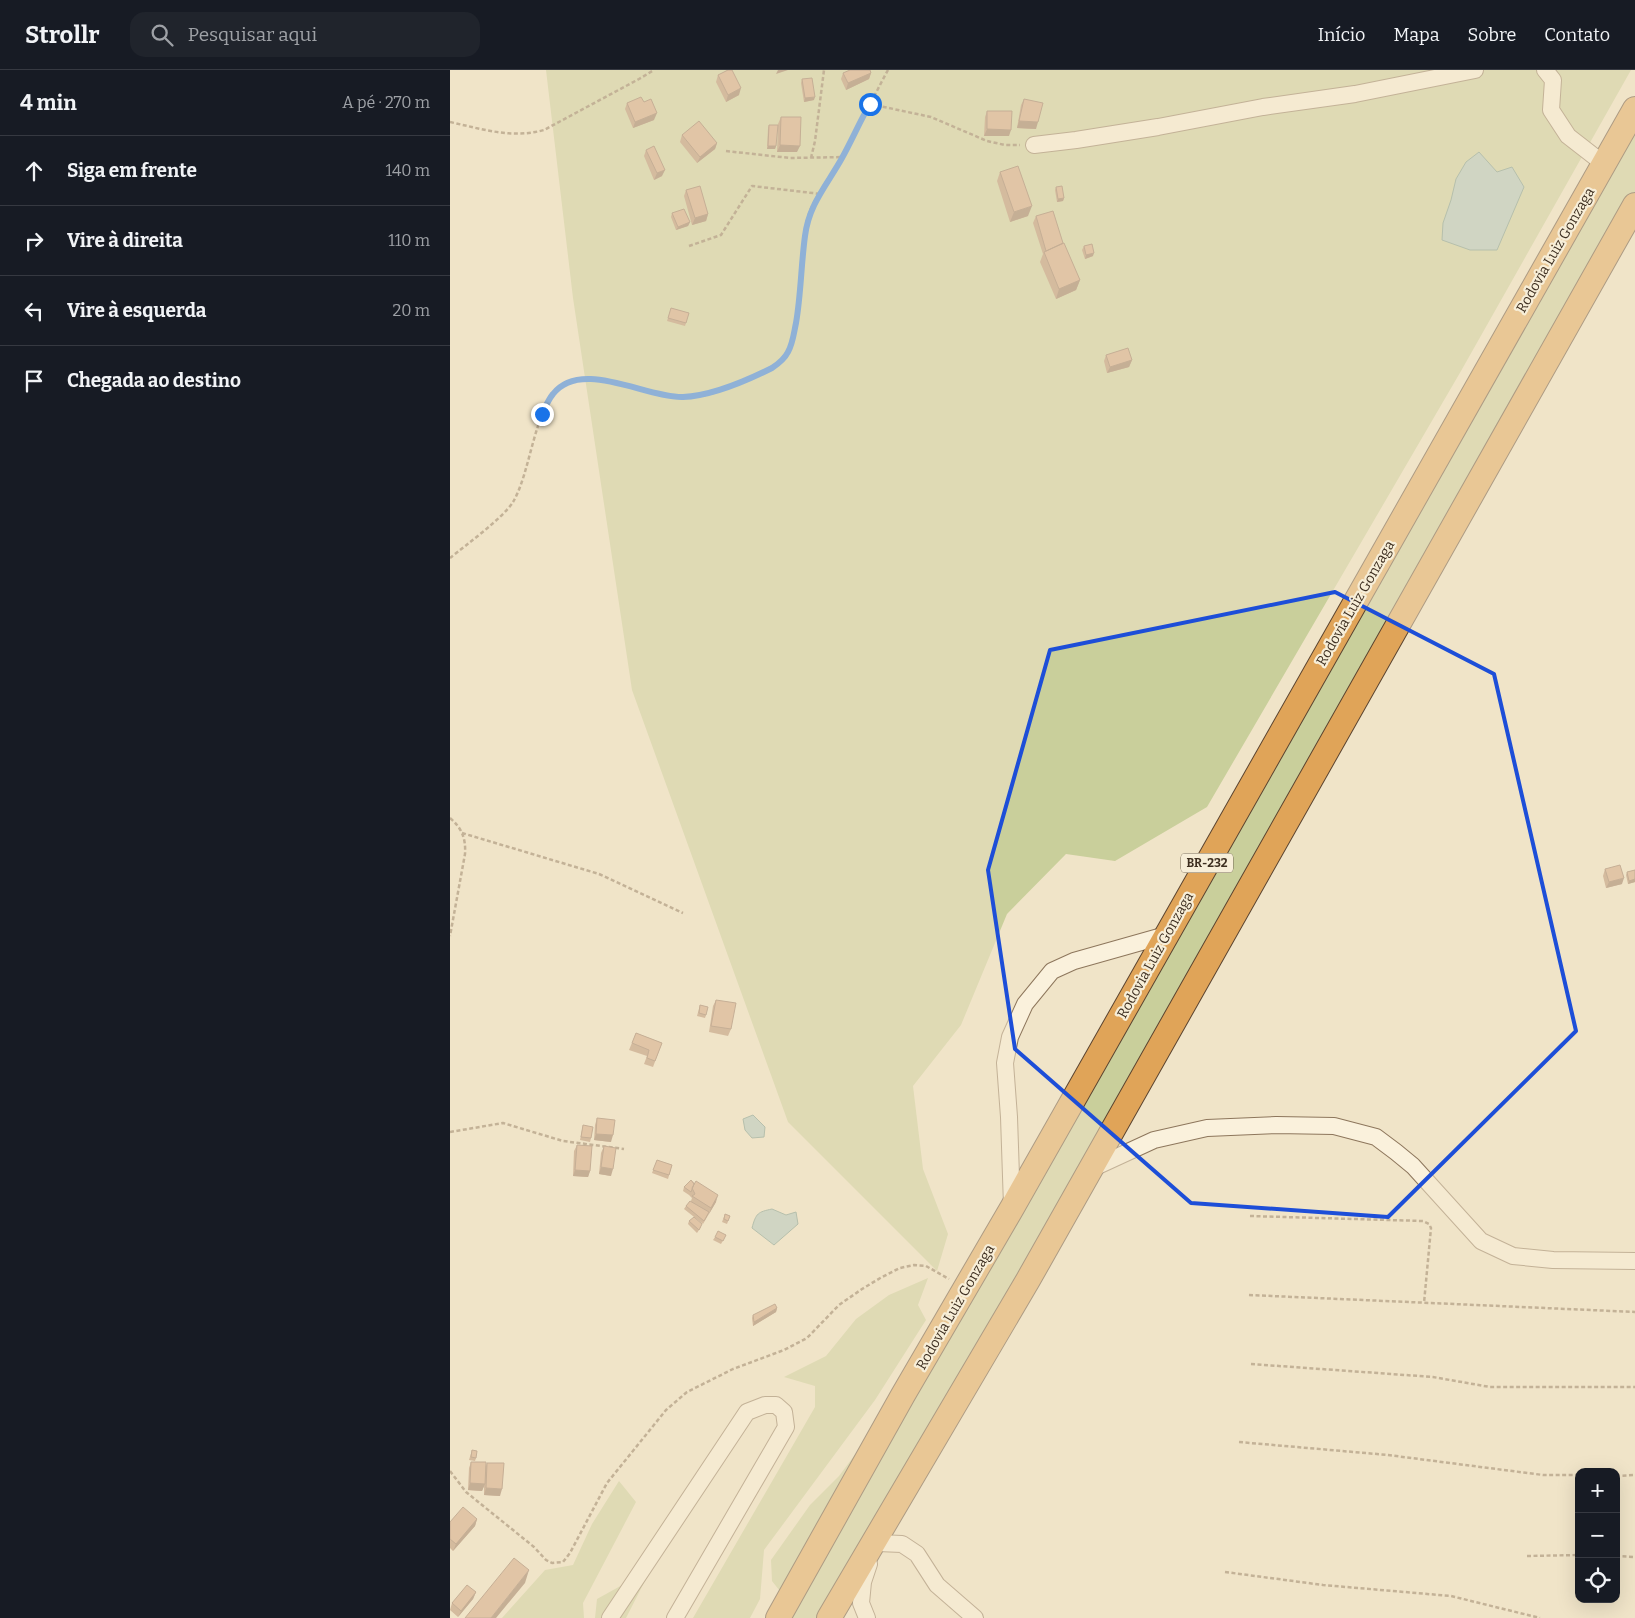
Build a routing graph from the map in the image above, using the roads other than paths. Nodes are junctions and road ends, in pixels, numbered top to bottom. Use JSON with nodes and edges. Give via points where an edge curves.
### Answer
{"nodes":[{"id":1,"x":1475,"y":70,"type":"edge"},
{"id":2,"x":1545,"y":70,"type":"edge"},
{"id":3,"x":1635,"y":109,"type":"edge"},
{"id":4,"x":1034,"y":145,"type":"road end"},
{"id":5,"x":1604,"y":164,"type":"junction"},
{"id":6,"x":1635,"y":205,"type":"edge"},
{"id":7,"x":1166,"y":936,"type":"junction"},
{"id":8,"x":1091,"y":1169,"type":"junction"},
{"id":9,"x":1012,"y":1208,"type":"junction"},
{"id":10,"x":1635,"y":1261,"type":"edge"},
{"id":11,"x":890,"y":1516,"type":"junction"},
{"id":12,"x":878,"y":1543,"type":"junction"},
{"id":13,"x":610,"y":1618,"type":"edge"},
{"id":14,"x":675,"y":1618,"type":"edge"},
{"id":15,"x":778,"y":1618,"type":"edge"},
{"id":16,"x":829,"y":1618,"type":"edge"},
{"id":17,"x":867,"y":1618,"type":"edge"},
{"id":18,"x":974,"y":1618,"type":"edge"}],
"edges":[{"from":1,"to":4,"type":"street","via":[[1355,94]]},
{"from":2,"to":5,"type":"street","via":[[1553,80],[1551,110],[1568,136]]},
{"from":3,"to":5,"type":"highway","name":"Rodovia Luiz Gonzaga","number":"BR-232"},
{"from":5,"to":7,"type":"highway","name":"Rodovia Luiz Gonzaga","number":"BR-232"},
{"from":6,"to":8,"type":"highway"},
{"from":7,"to":9,"type":"highway","name":"Rodovia Luiz Gonzaga","number":"BR-232"},
{"from":7,"to":9,"type":"street","via":[[1074,960],[1052,970],[1026,1004],[1010,1037],[1005,1063]]},
{"from":8,"to":10,"type":"street","via":[[1154,1140],[1207,1128],[1334,1126],[1376,1137],[1396,1152],[1413,1166],[1480,1241],[1514,1256]]},
{"from":8,"to":11,"type":"highway"},
{"from":9,"to":15,"type":"highway","name":"Rodovia Luiz Gonzaga","number":"BR-232"},
{"from":11,"to":12,"type":"street"},
{"from":11,"to":16,"type":"highway"},
{"from":12,"to":17,"type":"street","via":[[862,1582],[862,1603]]},
{"from":12,"to":18,"type":"street","via":[[902,1544],[917,1554],[937,1585]]},
{"from":13,"to":14,"type":"street","via":[[747,1412],[765,1405],[776,1405],[784,1412],[786,1427]]}]}
